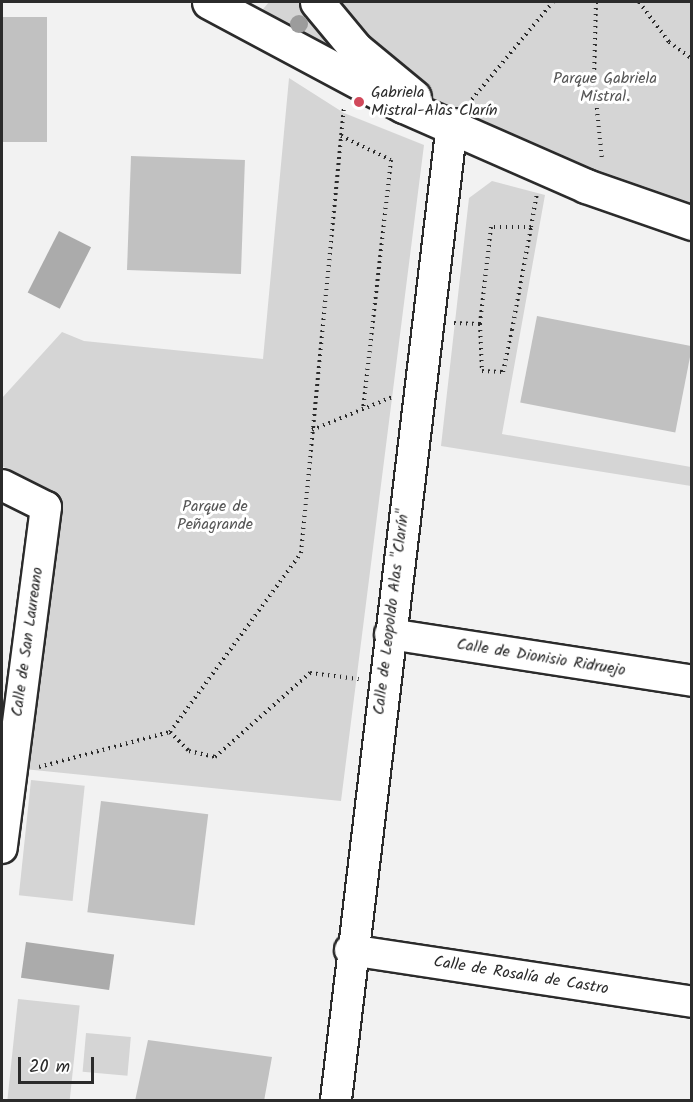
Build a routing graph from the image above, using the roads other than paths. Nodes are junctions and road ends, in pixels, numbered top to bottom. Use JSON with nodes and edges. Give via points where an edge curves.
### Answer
{"nodes":[{"id":1,"x":209,"y":2,"type":"edge"},
{"id":2,"x":317,"y":2,"type":"edge"},
{"id":3,"x":446,"y":121,"type":"junction"},
{"id":4,"x":692,"y":223,"type":"edge"},
{"id":5,"x":2,"y":485,"type":"edge"},
{"id":6,"x":390,"y":634,"type":"junction"},
{"id":7,"x":692,"y":681,"type":"edge"},
{"id":8,"x":10,"y":696,"type":"edge"},
{"id":9,"x":2,"y":848,"type":"edge"},
{"id":10,"x":350,"y":950,"type":"junction"},
{"id":11,"x":692,"y":1002,"type":"edge"},
{"id":12,"x":336,"y":1101,"type":"edge"}],
"edges":[{"from":1,"to":3,"type":"street","via":[[374,91]]},
{"from":2,"to":3,"type":"street","via":[[356,49]]},
{"from":3,"to":4,"type":"street","via":[[605,192]]},
{"from":3,"to":6,"type":"street","name":"Calle de Leopoldo Alas \"Clarín\""},
{"from":5,"to":8,"type":"street","name":"Calle de San Laureano","via":[[46,507]]},
{"from":6,"to":7,"type":"street","name":"Calle de Dionisio Ridruejo"},
{"from":6,"to":10,"type":"street","name":"Calle de Leopoldo Alas \"Clarín\""},
{"from":8,"to":9,"type":"street","name":"Calle de San Laureano","via":[[11,775]]},
{"from":10,"to":11,"type":"street","name":"Calle de Rosalía de Castro"},
{"from":10,"to":12,"type":"street","name":"Calle de Leopoldo Alas \"Clarín\""}]}
